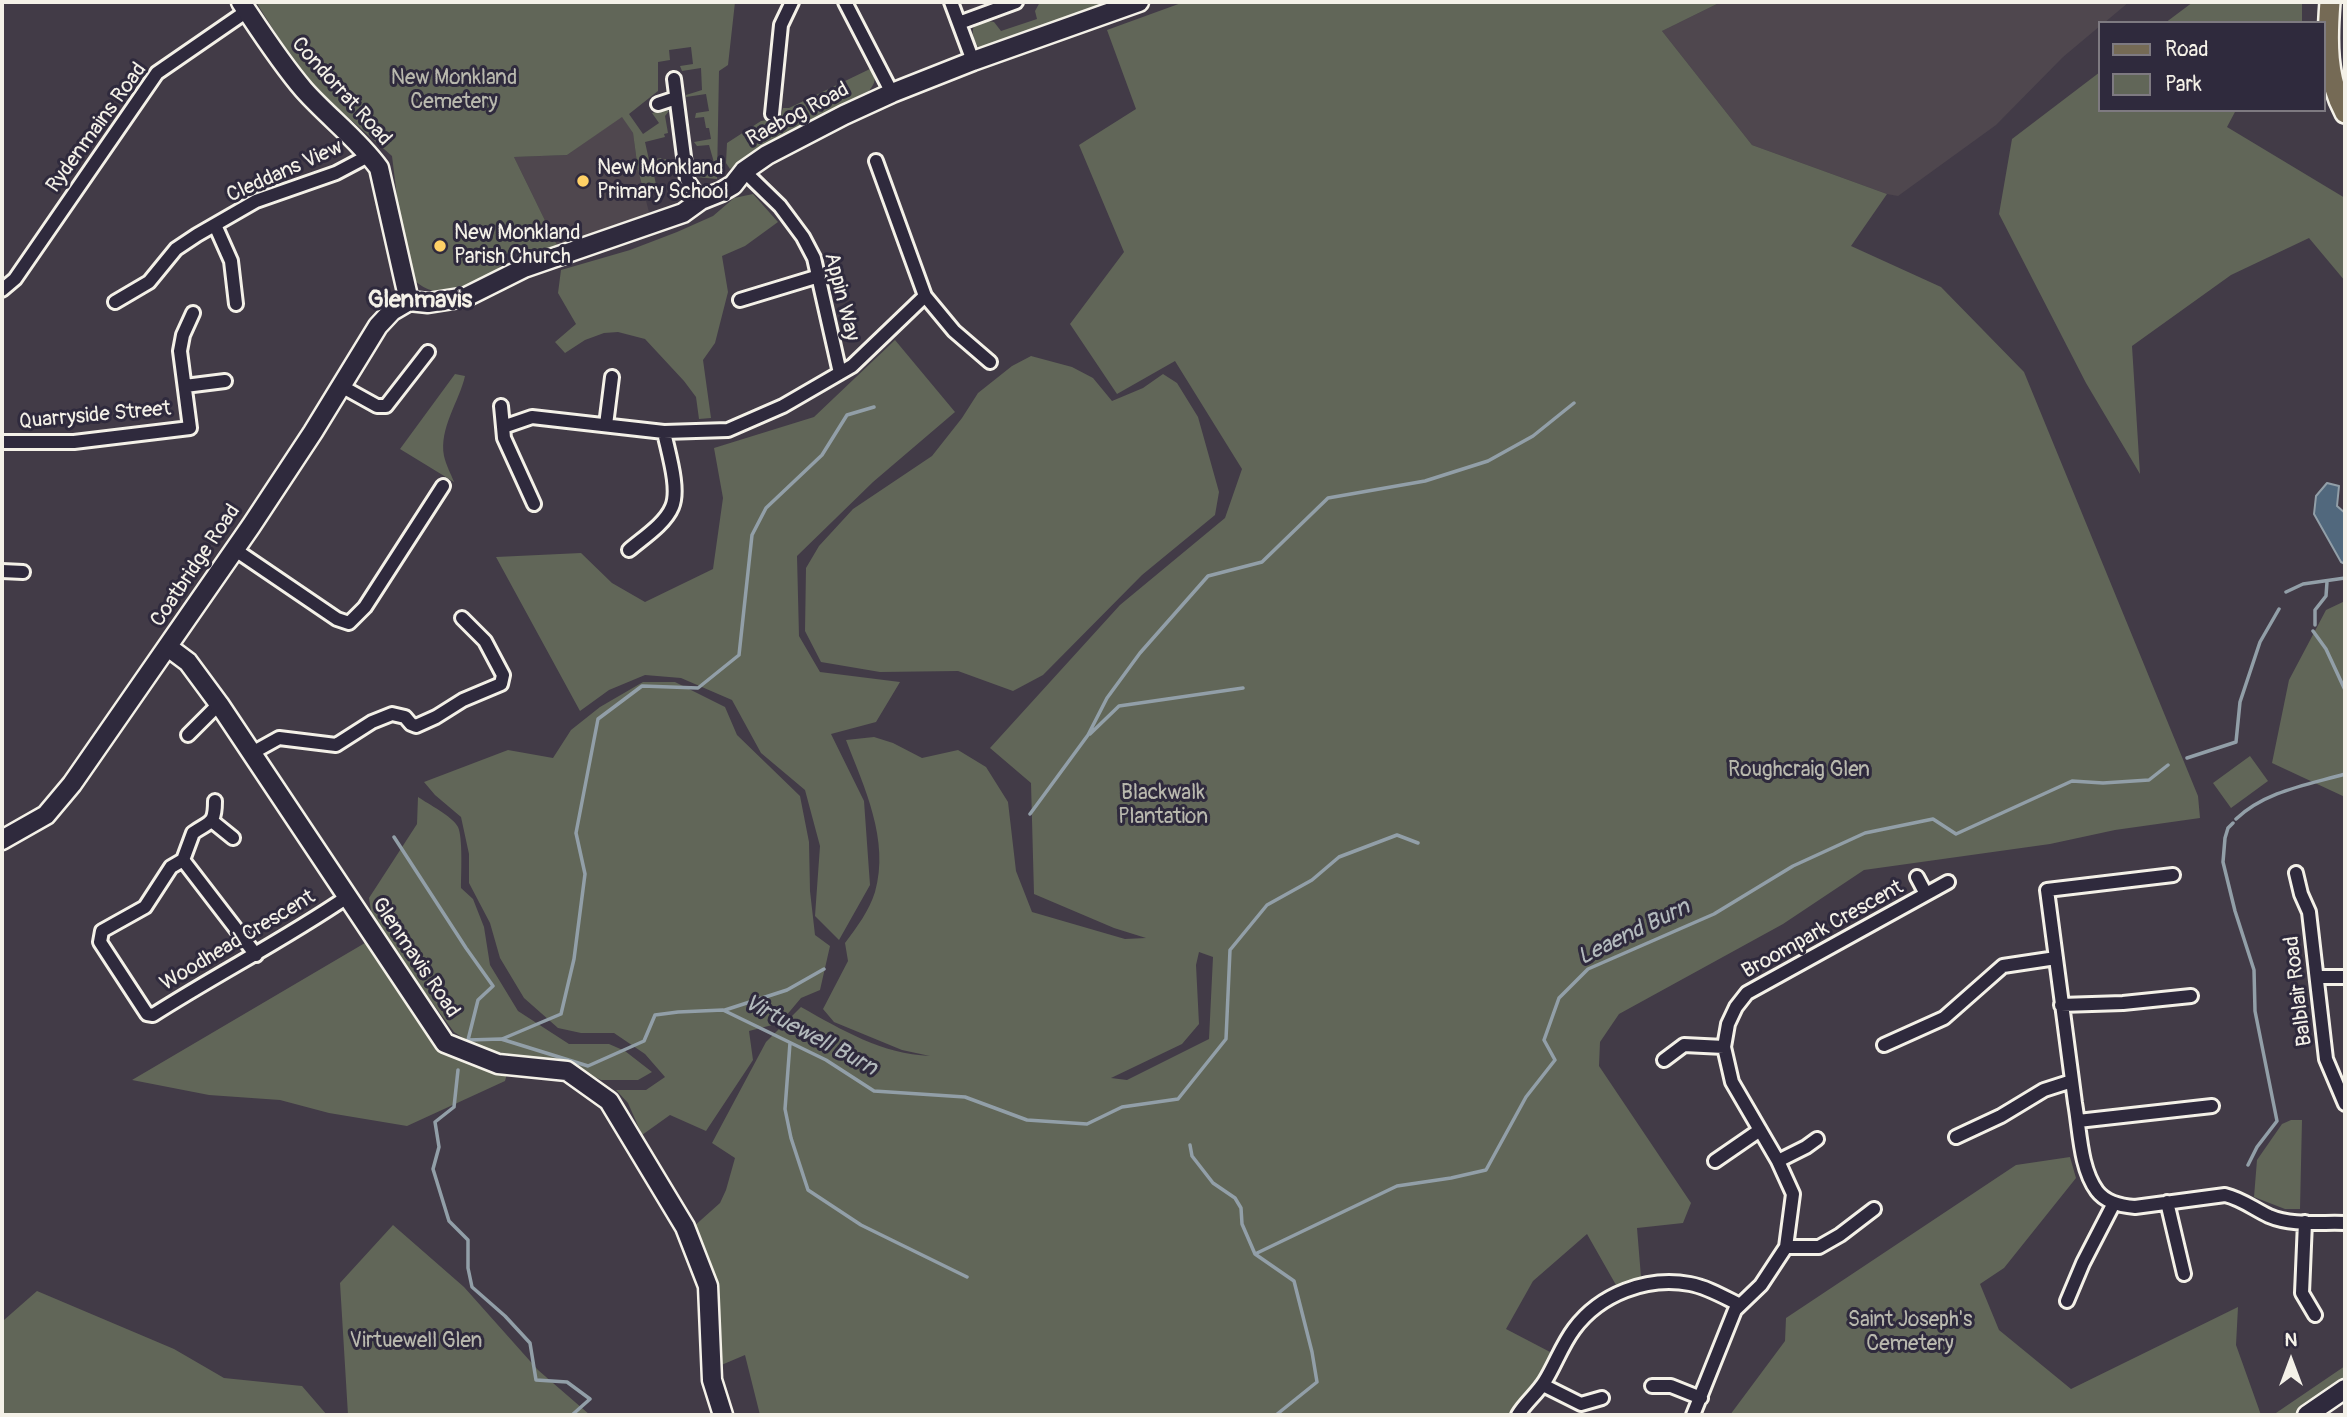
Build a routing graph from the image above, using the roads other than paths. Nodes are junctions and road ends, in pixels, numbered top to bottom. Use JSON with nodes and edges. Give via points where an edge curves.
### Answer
{"nodes":[{"id":1,"x":792,"y":2,"type":"edge"},
{"id":2,"x":845,"y":2,"type":"edge"},
{"id":3,"x":951,"y":2,"type":"edge"},
{"id":4,"x":1016,"y":2,"type":"edge"},
{"id":5,"x":1139,"y":2,"type":"edge"},
{"id":6,"x":2330,"y":2,"type":"edge"},
{"id":7,"x":244,"y":6,"type":"edge"},
{"id":8,"x":959,"y":23,"type":"junction"},
{"id":9,"x":973,"y":61,"type":"junction"},
{"id":10,"x":674,"y":79,"type":"dead end"},
{"id":11,"x":892,"y":93,"type":"junction"},
{"id":12,"x":676,"y":98,"type":"junction"},
{"id":13,"x":658,"y":104,"type":"dead end"},
{"id":14,"x":2345,"y":113,"type":"edge"},
{"id":15,"x":772,"y":114,"type":"dead end"},
{"id":16,"x":370,"y":155,"type":"junction"},
{"id":17,"x":876,"y":161,"type":"dead end"},
{"id":18,"x":744,"y":171,"type":"junction"},
{"id":19,"x":701,"y":200,"type":"junction"},
{"id":20,"x":215,"y":225,"type":"junction"},
{"id":21,"x":819,"y":276,"type":"junction"},
{"id":22,"x":2,"y":290,"type":"edge"},
{"id":23,"x":925,"y":296,"type":"junction"},
{"id":24,"x":740,"y":300,"type":"dead end"},
{"id":25,"x":409,"y":301,"type":"junction"},
{"id":26,"x":115,"y":302,"type":"dead end"},
{"id":27,"x":236,"y":304,"type":"dead end"},
{"id":28,"x":193,"y":313,"type":"dead end"},
{"id":29,"x":428,"y":352,"type":"dead end"},
{"id":30,"x":990,"y":362,"type":"dead end"},
{"id":31,"x":402,"y":364,"type":"dead end"},
{"id":32,"x":413,"y":373,"type":"junction"},
{"id":33,"x":840,"y":373,"type":"junction"},
{"id":34,"x":611,"y":377,"type":"dead end"},
{"id":35,"x":225,"y":381,"type":"dead end"},
{"id":36,"x":185,"y":386,"type":"junction"},
{"id":37,"x":341,"y":386,"type":"junction"},
{"id":38,"x":501,"y":406,"type":"dead end"},
{"id":39,"x":606,"y":425,"type":"junction"},
{"id":40,"x":503,"y":427,"type":"junction"},
{"id":41,"x":664,"y":432,"type":"junction"},
{"id":42,"x":2,"y":442,"type":"edge"},
{"id":43,"x":443,"y":486,"type":"dead end"},
{"id":44,"x":534,"y":504,"type":"dead end"},
{"id":45,"x":234,"y":549,"type":"junction"},
{"id":46,"x":629,"y":550,"type":"dead end"},
{"id":47,"x":2,"y":570,"type":"edge"},
{"id":48,"x":23,"y":572,"type":"dead end"},
{"id":49,"x":462,"y":618,"type":"dead end"},
{"id":50,"x":168,"y":648,"type":"junction"},
{"id":51,"x":219,"y":704,"type":"junction"},
{"id":52,"x":188,"y":735,"type":"dead end"},
{"id":53,"x":252,"y":753,"type":"junction"},
{"id":54,"x":215,"y":801,"type":"dead end"},
{"id":55,"x":212,"y":821,"type":"junction"},
{"id":56,"x":233,"y":838,"type":"dead end"},
{"id":57,"x":2,"y":840,"type":"edge"},
{"id":58,"x":183,"y":860,"type":"junction"},
{"id":59,"x":2296,"y":873,"type":"dead end"},
{"id":60,"x":2173,"y":875,"type":"dead end"},
{"id":61,"x":1917,"y":877,"type":"dead end"},
{"id":62,"x":1948,"y":882,"type":"dead end"},
{"id":63,"x":1926,"y":894,"type":"junction"},
{"id":64,"x":347,"y":897,"type":"junction"},
{"id":65,"x":256,"y":955,"type":"junction"},
{"id":66,"x":2056,"y":958,"type":"junction"},
{"id":67,"x":2317,"y":977,"type":"junction"},
{"id":68,"x":2345,"y":977,"type":"edge"},
{"id":69,"x":2191,"y":996,"type":"dead end"},
{"id":70,"x":2061,"y":1005,"type":"junction"},
{"id":71,"x":1884,"y":1045,"type":"dead end"},
{"id":72,"x":1724,"y":1047,"type":"junction"},
{"id":73,"x":1664,"y":1059,"type":"dead end"},
{"id":74,"x":2072,"y":1082,"type":"junction"},
{"id":75,"x":2345,"y":1104,"type":"edge"},
{"id":76,"x":2212,"y":1106,"type":"dead end"},
{"id":77,"x":2078,"y":1121,"type":"junction"},
{"id":78,"x":1760,"y":1129,"type":"junction"},
{"id":79,"x":1956,"y":1137,"type":"dead end"},
{"id":80,"x":1817,"y":1139,"type":"dead end"},
{"id":81,"x":1715,"y":1161,"type":"dead end"},
{"id":82,"x":1778,"y":1161,"type":"junction"},
{"id":83,"x":2167,"y":1202,"type":"junction"},
{"id":84,"x":2114,"y":1203,"type":"junction"},
{"id":85,"x":1874,"y":1209,"type":"dead end"},
{"id":86,"x":2345,"y":1219,"type":"edge"},
{"id":87,"x":2305,"y":1222,"type":"junction"},
{"id":88,"x":1786,"y":1247,"type":"junction"},
{"id":89,"x":2184,"y":1274,"type":"dead end"},
{"id":90,"x":2067,"y":1301,"type":"dead end"},
{"id":91,"x":1740,"y":1305,"type":"junction"},
{"id":92,"x":2315,"y":1315,"type":"dead end"},
{"id":93,"x":1543,"y":1385,"type":"junction"},
{"id":94,"x":1652,"y":1386,"type":"dead end"},
{"id":95,"x":2345,"y":1389,"type":"edge"},
{"id":96,"x":1602,"y":1398,"type":"dead end"},
{"id":97,"x":1701,"y":1398,"type":"junction"},
{"id":98,"x":723,"y":1415,"type":"edge"},
{"id":99,"x":1518,"y":1415,"type":"edge"},
{"id":100,"x":1693,"y":1415,"type":"edge"},
{"id":101,"x":2307,"y":1415,"type":"edge"}],
"edges":[{"from":1,"to":15,"type":"street","via":[[781,25]]},
{"from":2,"to":11,"type":"street"},
{"from":3,"to":8,"type":"street"},
{"from":4,"to":8,"type":"street"},
{"from":5,"to":9,"type":"main road","name":"Raebog Road"},
{"from":6,"to":14,"type":"main road","via":[[2330,72]]},
{"from":7,"to":16,"type":"main road","name":"Condorrat Road","via":[[304,90]]},
{"from":7,"to":22,"type":"street","name":"Rydenmains Road","via":[[157,73],[15,279]]},
{"from":8,"to":9,"type":"street"},
{"from":9,"to":11,"type":"main road","name":"Raebog Road"},
{"from":10,"to":12,"type":"street"},
{"from":11,"to":18,"type":"main road","name":"Raebog Road"},
{"from":12,"to":13,"type":"street"},
{"from":12,"to":19,"type":"street","via":[[687,180]]},
{"from":16,"to":20,"type":"street","name":"Cleddans View","via":[[336,173],[256,201]]},
{"from":16,"to":25,"type":"main road","name":"Condorrat Road","via":[[383,181]]},
{"from":17,"to":23,"type":"street"},
{"from":18,"to":19,"type":"main road","name":"Raebog Road","via":[[733,185]]},
{"from":18,"to":21,"type":"street","name":"Appin Way","via":[[780,206],[803,237]]},
{"from":19,"to":25,"type":"main road","name":"Raebog Road","via":[[682,213],[524,268],[466,297]]},
{"from":20,"to":26,"type":"street","name":"Cleddans View","via":[[176,248],[149,282]]},
{"from":20,"to":27,"type":"street","name":"Cleddans View","via":[[231,261]]},
{"from":21,"to":24,"type":"street"},
{"from":21,"to":33,"type":"street","name":"Appin Way"},
{"from":23,"to":30,"type":"street","via":[[954,331]]},
{"from":23,"to":33,"type":"street"},
{"from":25,"to":37,"type":"main road","name":"Coatbridge Road","via":[[378,326]]},
{"from":28,"to":36,"type":"street","name":"Quarryside Street","via":[[180,351]]},
{"from":29,"to":32,"type":"street"},
{"from":31,"to":32,"type":"street"},
{"from":32,"to":37,"type":"street","via":[[387,406]]},
{"from":33,"to":41,"type":"street","via":[[728,430]]},
{"from":34,"to":39,"type":"street"},
{"from":35,"to":36,"type":"street","name":"Quarryside Street"},
{"from":36,"to":42,"type":"street","name":"Quarryside Street","via":[[190,428],[74,442]]},
{"from":37,"to":45,"type":"main road","name":"Coatbridge Road"},
{"from":38,"to":40,"type":"street"},
{"from":39,"to":40,"type":"street","via":[[532,417]]},
{"from":39,"to":41,"type":"street"},
{"from":40,"to":44,"type":"street"},
{"from":41,"to":46,"type":"street","via":[[675,496],[672,508]]},
{"from":43,"to":45,"type":"street","via":[[365,607],[349,623]]},
{"from":45,"to":50,"type":"main road","name":"Coatbridge Road"},
{"from":47,"to":48,"type":"street"},
{"from":49,"to":53,"type":"street","via":[[485,641],[503,675],[501,684],[416,726],[393,714],[336,745],[279,738]]},
{"from":50,"to":51,"type":"main road","name":"Glenmavis Road","via":[[188,662]]},
{"from":50,"to":57,"type":"main road","name":"Coatbridge Road","via":[[46,815]]},
{"from":51,"to":52,"type":"street"},
{"from":51,"to":53,"type":"main road","name":"Glenmavis Road"},
{"from":53,"to":64,"type":"main road","name":"Glenmavis Road"},
{"from":54,"to":55,"type":"street"},
{"from":55,"to":56,"type":"street"},
{"from":55,"to":58,"type":"street","via":[[193,833]]},
{"from":58,"to":65,"type":"street"},
{"from":58,"to":65,"type":"street","name":"Woodhead Crescent","via":[[171,867],[145,907],[99,936],[143,1010],[153,1015]]},
{"from":59,"to":67,"type":"street","name":"Balblair Road","via":[[2309,912]]},
{"from":60,"to":66,"type":"street","via":[[2047,890]]},
{"from":61,"to":63,"type":"street","name":"Broompark Crescent"},
{"from":62,"to":63,"type":"street","name":"Broompark Crescent"},
{"from":63,"to":72,"type":"street","name":"Broompark Crescent","via":[[1747,993],[1728,1024]]},
{"from":64,"to":65,"type":"street","name":"Woodhead Crescent"},
{"from":64,"to":98,"type":"main road","name":"Glenmavis Road","via":[[445,1043],[498,1064],[567,1071],[608,1101],[685,1227],[708,1286],[712,1380]]},
{"from":66,"to":70,"type":"street"},
{"from":66,"to":71,"type":"street","via":[[2003,966],[1944,1018]]},
{"from":67,"to":68,"type":"street"},
{"from":67,"to":75,"type":"street","name":"Balblair Road","via":[[2326,1059]]},
{"from":69,"to":70,"type":"street"},
{"from":70,"to":74,"type":"street"},
{"from":72,"to":73,"type":"street","via":[[1684,1045]]},
{"from":72,"to":78,"type":"street","name":"Broompark Crescent","via":[[1732,1082]]},
{"from":74,"to":77,"type":"street"},
{"from":74,"to":79,"type":"street","via":[[2044,1090]]},
{"from":76,"to":77,"type":"street"},
{"from":77,"to":84,"type":"street","via":[[2087,1171],[2098,1193]]},
{"from":78,"to":81,"type":"street"},
{"from":78,"to":82,"type":"street","name":"Broompark Crescent"},
{"from":80,"to":82,"type":"street"},
{"from":82,"to":88,"type":"street","name":"Broompark Crescent","via":[[1793,1194]]},
{"from":83,"to":84,"type":"street","via":[[2135,1208]]},
{"from":83,"to":87,"type":"street","via":[[2225,1195],[2283,1221]]},
{"from":83,"to":89,"type":"street"},
{"from":84,"to":90,"type":"street"},
{"from":85,"to":88,"type":"street","via":[[1819,1247]]},
{"from":86,"to":87,"type":"street"},
{"from":87,"to":92,"type":"street","via":[[2302,1293]]},
{"from":88,"to":91,"type":"street","name":"Broompark Crescent","via":[[1762,1285]]},
{"from":91,"to":93,"type":"street","via":[[1691,1284],[1661,1282],[1613,1295],[1574,1329]]},
{"from":91,"to":97,"type":"street","name":"Broompark Crescent"},
{"from":93,"to":96,"type":"street","via":[[1581,1404]]},
{"from":93,"to":99,"type":"street"},
{"from":94,"to":97,"type":"street","via":[[1671,1386]]},
{"from":95,"to":101,"type":"main road"},
{"from":97,"to":100,"type":"street","name":"Broompark Crescent"}]}
